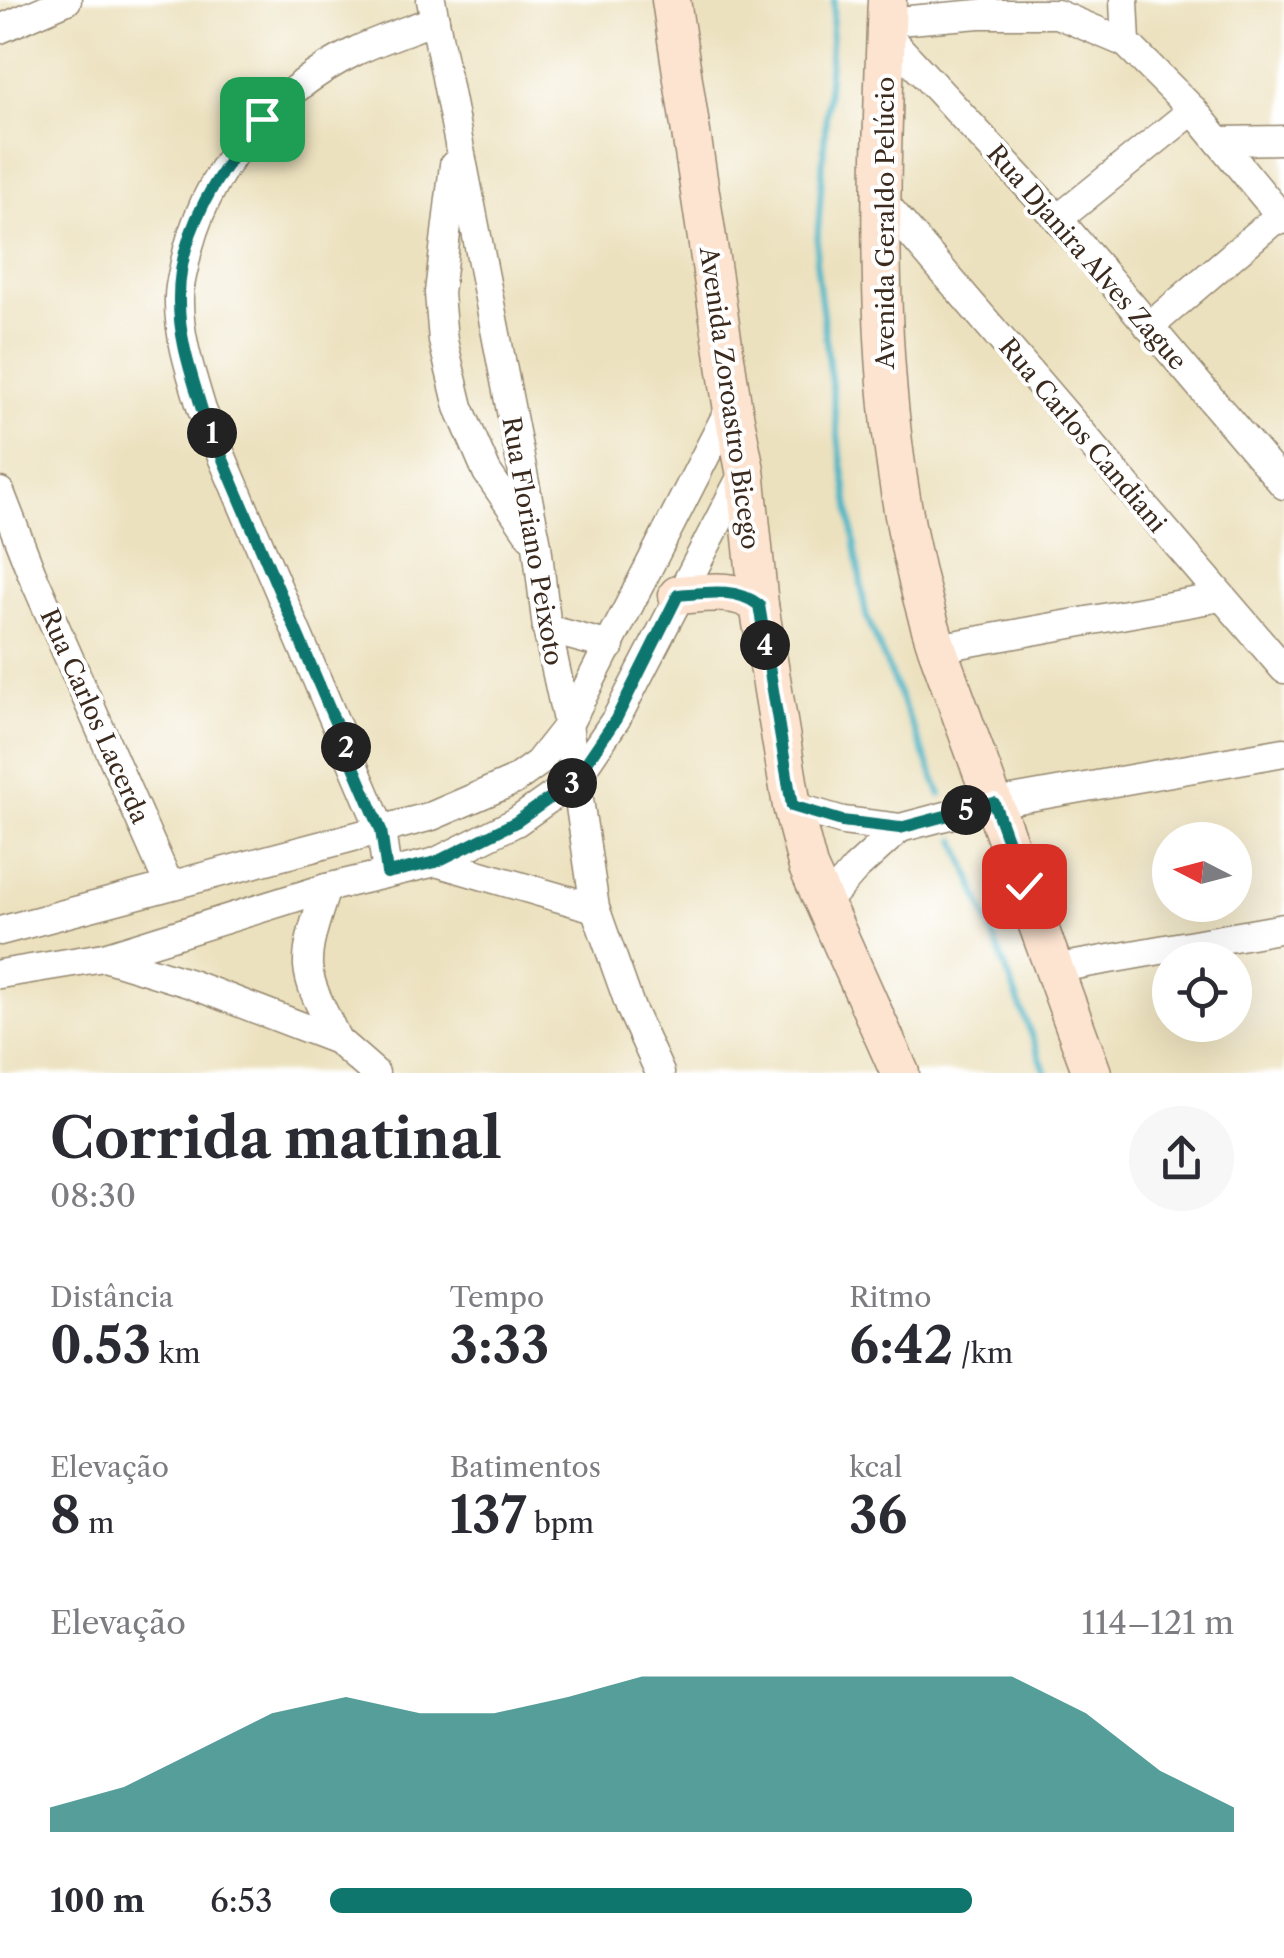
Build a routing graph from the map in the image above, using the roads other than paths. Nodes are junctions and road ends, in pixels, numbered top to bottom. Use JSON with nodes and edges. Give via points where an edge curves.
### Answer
{"nodes":[{"id":1,"x":66,"y":0,"type":"edge"},
{"id":2,"x":672,"y":0,"type":"edge"},
{"id":3,"x":1124,"y":0,"type":"edge"},
{"id":4,"x":433,"y":10,"type":"edge"},
{"id":5,"x":886,"y":19,"type":"edge"},
{"id":6,"x":0,"y":29,"type":"edge"},
{"id":7,"x":1126,"y":43,"type":"junction"},
{"id":8,"x":1193,"y":110,"type":"junction"},
{"id":9,"x":458,"y":138,"type":"junction"},
{"id":10,"x":1284,"y":140,"type":"edge"},
{"id":11,"x":1219,"y":141,"type":"junction"},
{"id":12,"x":882,"y":200,"type":"junction"},
{"id":13,"x":1282,"y":218,"type":"edge"},
{"id":14,"x":1058,"y":219,"type":"junction"},
{"id":15,"x":1149,"y":328,"type":"junction"},
{"id":16,"x":732,"y":404,"type":"junction"},
{"id":17,"x":745,"y":470,"type":"junction"},
{"id":18,"x":1284,"y":485,"type":"edge"},
{"id":19,"x":0,"y":492,"type":"edge"},
{"id":20,"x":536,"y":545,"type":"junction"},
{"id":21,"x":678,"y":595,"type":"junction"},
{"id":22,"x":1221,"y":597,"type":"junction"},
{"id":23,"x":759,"y":605,"type":"junction"},
{"id":24,"x":547,"y":629,"type":"junction"},
{"id":25,"x":610,"y":646,"type":"junction"},
{"id":26,"x":937,"y":648,"type":"junction"},
{"id":27,"x":1284,"y":670,"type":"edge"},
{"id":28,"x":568,"y":725,"type":"junction"},
{"id":29,"x":1284,"y":752,"type":"edge"},
{"id":30,"x":574,"y":781,"type":"junction"},
{"id":31,"x":994,"y":803,"type":"junction"},
{"id":32,"x":792,"y":806,"type":"junction"},
{"id":33,"x":900,"y":828,"type":"junction"},
{"id":34,"x":381,"y":830,"type":"junction"},
{"id":35,"x":436,"y":862,"type":"junction"},
{"id":36,"x":387,"y":873,"type":"junction"},
{"id":37,"x":169,"y":884,"type":"junction"},
{"id":38,"x":326,"y":888,"type":"junction"},
{"id":39,"x":824,"y":905,"type":"junction"},
{"id":40,"x":596,"y":908,"type":"junction"},
{"id":41,"x":1284,"y":928,"type":"edge"},
{"id":42,"x":0,"y":931,"type":"edge"},
{"id":43,"x":104,"y":957,"type":"junction"},
{"id":44,"x":1053,"y":969,"type":"junction"},
{"id":45,"x":0,"y":974,"type":"edge"},
{"id":46,"x":337,"y":1040,"type":"junction"},
{"id":47,"x":375,"y":1073,"type":"edge"},
{"id":48,"x":660,"y":1073,"type":"edge"},
{"id":49,"x":900,"y":1073,"type":"edge"},
{"id":50,"x":1092,"y":1073,"type":"edge"}],
"edges":[{"from":1,"to":6,"type":"street"},
{"from":2,"to":16,"type":"street","name":"Avenida Zoroastro Bicego"},
{"from":3,"to":7,"type":"street"},
{"from":4,"to":9,"type":"street","name":"Rua Floriano Peixoto"},
{"from":4,"to":34,"type":"street","via":[[310,78],[262,119],[210,188],[190,236],[178,296],[202,410]]},
{"from":5,"to":7,"type":"street","via":[[1056,14]]},
{"from":5,"to":12,"type":"street","name":"Avenida Geraldo Pelúcio"},
{"from":5,"to":14,"type":"street","name":"Rua Djanira Alves Zague"},
{"from":7,"to":8,"type":"street"},
{"from":8,"to":11,"type":"street"},
{"from":8,"to":14,"type":"street"},
{"from":9,"to":20,"type":"street","name":"Rua Floriano Peixoto"},
{"from":9,"to":20,"type":"street","via":[[439,293],[443,341],[459,407],[487,472]]},
{"from":10,"to":11,"type":"street"},
{"from":11,"to":13,"type":"street"},
{"from":12,"to":22,"type":"street","name":"Rua Carlos Candiani"},
{"from":12,"to":26,"type":"street","name":"Avenida Geraldo Pelúcio","via":[[888,407],[904,524]]},
{"from":13,"to":15,"type":"street"},
{"from":14,"to":15,"type":"street","name":"Rua Djanira Alves Zague"},
{"from":15,"to":18,"type":"street","name":"Rua Djanira Alves Zague"},
{"from":16,"to":17,"type":"street","name":"Avenida Zoroastro Bicego"},
{"from":16,"to":25,"type":"street"},
{"from":17,"to":21,"type":"street"},
{"from":17,"to":23,"type":"street","name":"Avenida Zoroastro Bicego"},
{"from":19,"to":37,"type":"street","name":"Rua Carlos Lacerda"},
{"from":20,"to":24,"type":"street","name":"Rua Floriano Peixoto"},
{"from":21,"to":23,"type":"street","via":[[747,595]]},
{"from":21,"to":30,"type":"street","via":[[616,719]]},
{"from":22,"to":26,"type":"street"},
{"from":22,"to":27,"type":"street","name":"Rua Carlos Candiani"},
{"from":23,"to":32,"type":"street","name":"Avenida Zoroastro Bicego"},
{"from":24,"to":25,"type":"street"},
{"from":24,"to":28,"type":"street","name":"Rua Floriano Peixoto"},
{"from":25,"to":28,"type":"street"},
{"from":26,"to":31,"type":"street","name":"Avenida Geraldo Pelúcio"},
{"from":28,"to":30,"type":"street","name":"Rua Floriano Peixoto"},
{"from":28,"to":34,"type":"street","via":[[513,781]]},
{"from":29,"to":31,"type":"street"},
{"from":30,"to":35,"type":"street","via":[[516,822]]},
{"from":30,"to":40,"type":"street","name":"Rua Floriano Peixoto"},
{"from":31,"to":33,"type":"street"},
{"from":31,"to":44,"type":"street","name":"Avenida Geraldo Pelúcio"},
{"from":32,"to":33,"type":"street"},
{"from":32,"to":39,"type":"street","name":"Avenida Zoroastro Bicego"},
{"from":33,"to":39,"type":"street"},
{"from":34,"to":36,"type":"street"},
{"from":34,"to":37,"type":"street"},
{"from":35,"to":36,"type":"street"},
{"from":35,"to":40,"type":"street"},
{"from":36,"to":38,"type":"street"},
{"from":37,"to":42,"type":"street"},
{"from":38,"to":43,"type":"street"},
{"from":38,"to":46,"type":"street","via":[[308,968]]},
{"from":39,"to":49,"type":"street","name":"Avenida Zoroastro Bicego"},
{"from":40,"to":48,"type":"street","name":"Rua Floriano Peixoto"},
{"from":41,"to":44,"type":"street"},
{"from":43,"to":45,"type":"street"},
{"from":43,"to":46,"type":"street"},
{"from":44,"to":50,"type":"street","name":"Avenida Geraldo Pelúcio"},
{"from":46,"to":47,"type":"street"}]}
